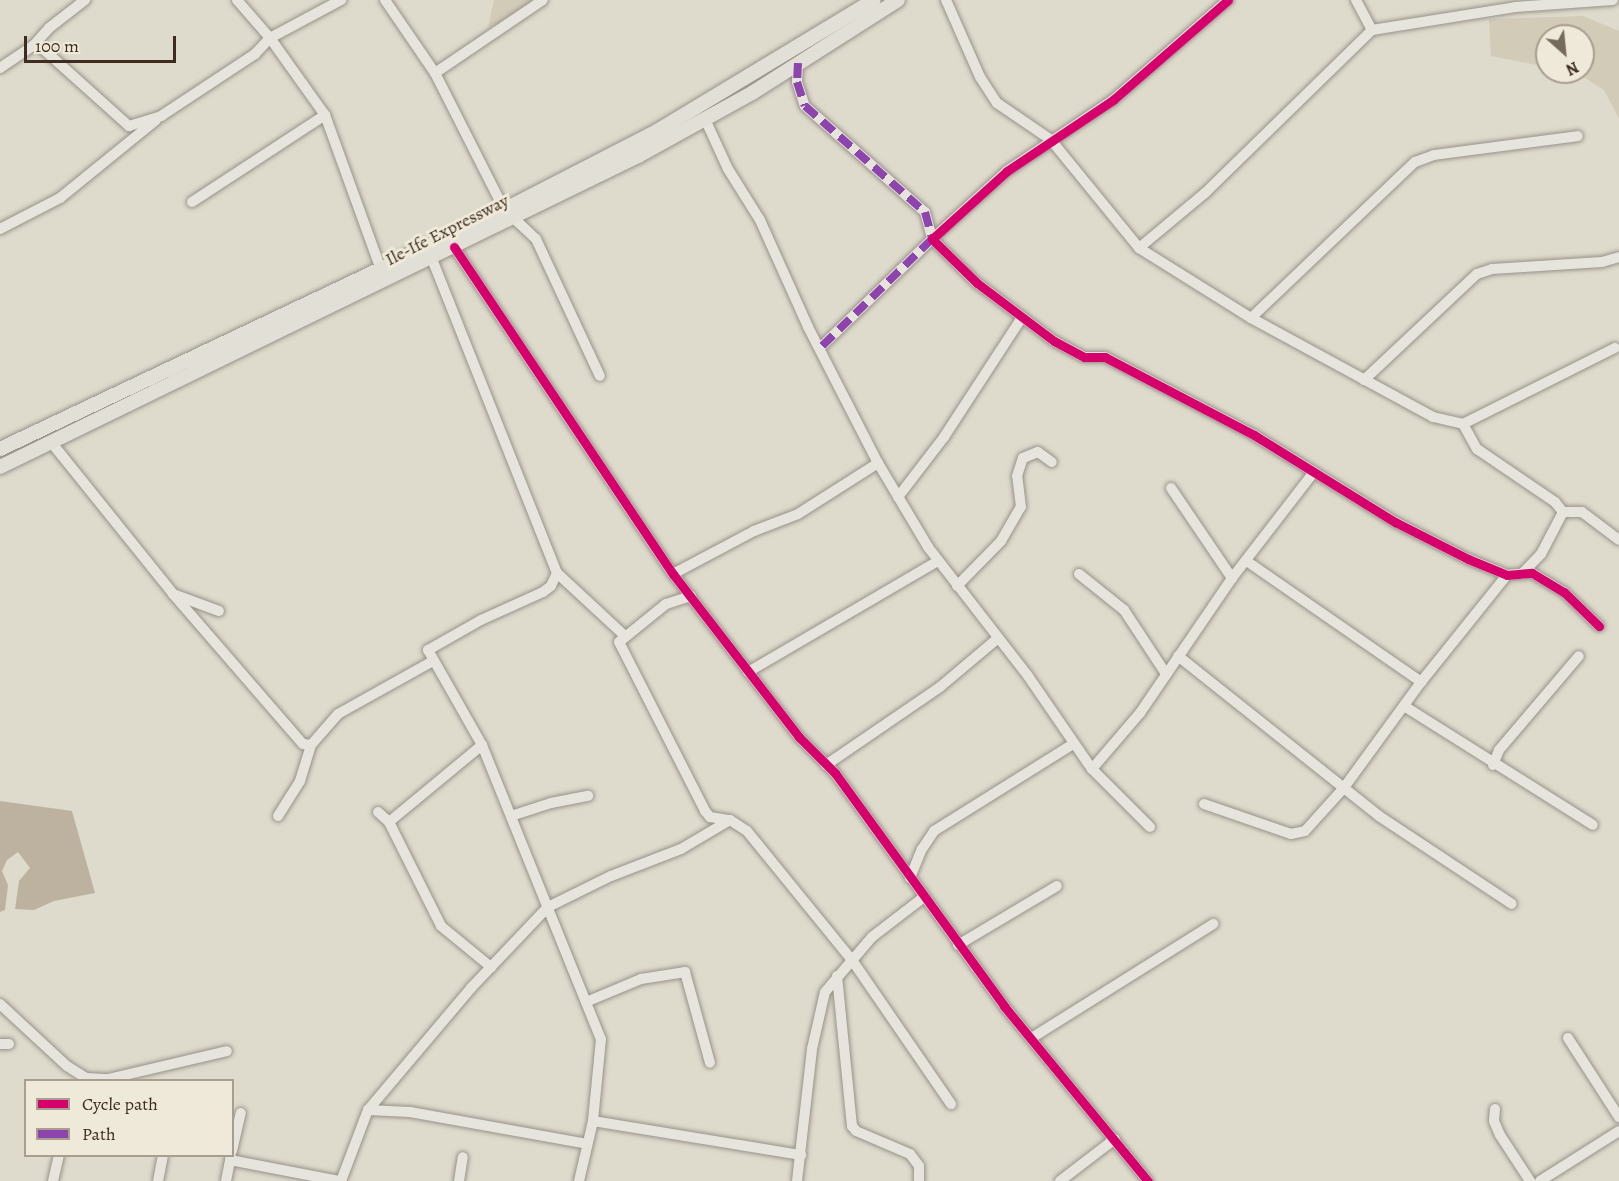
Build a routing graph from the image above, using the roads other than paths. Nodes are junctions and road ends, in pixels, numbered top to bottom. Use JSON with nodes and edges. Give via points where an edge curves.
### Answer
{"nodes":[{"id":1,"x":85,"y":0,"type":"edge"},
{"id":2,"x":237,"y":0,"type":"edge"},
{"id":3,"x":341,"y":0,"type":"edge"},
{"id":4,"x":385,"y":0,"type":"edge"},
{"id":5,"x":543,"y":0,"type":"edge"},
{"id":6,"x":874,"y":0,"type":"edge"},
{"id":7,"x":898,"y":0,"type":"edge"},
{"id":8,"x":946,"y":0,"type":"edge"},
{"id":9,"x":1228,"y":0,"type":"edge"},
{"id":10,"x":1356,"y":0,"type":"edge"},
{"id":11,"x":1613,"y":0,"type":"edge"},
{"id":12,"x":1372,"y":30,"type":"junction"},
{"id":13,"x":270,"y":38,"type":"junction"},
{"id":14,"x":33,"y":46,"type":"junction"},
{"id":15,"x":798,"y":63,"type":"junction"},
{"id":16,"x":0,"y":68,"type":"edge"},
{"id":17,"x":435,"y":74,"type":"junction"},
{"id":18,"x":764,"y":77,"type":"junction"},
{"id":19,"x":325,"y":115,"type":"junction"},
{"id":20,"x":161,"y":116,"type":"junction"},
{"id":21,"x":705,"y":119,"type":"junction"},
{"id":22,"x":1578,"y":136,"type":"dead end"},
{"id":23,"x":1051,"y":140,"type":"junction"},
{"id":24,"x":192,"y":202,"type":"dead end"},
{"id":25,"x":507,"y":213,"type":"junction"},
{"id":26,"x":0,"y":229,"type":"edge"},
{"id":27,"x":932,"y":239,"type":"junction"},
{"id":28,"x":454,"y":248,"type":"junction"},
{"id":29,"x":1139,"y":248,"type":"junction"},
{"id":30,"x":1619,"y":257,"type":"edge"},
{"id":31,"x":432,"y":258,"type":"junction"},
{"id":32,"x":380,"y":267,"type":"junction"},
{"id":33,"x":1251,"y":318,"type":"junction"},
{"id":34,"x":1021,"y":319,"type":"junction"},
{"id":35,"x":820,"y":348,"type":"junction"},
{"id":36,"x":1615,"y":348,"type":"dead end"},
{"id":37,"x":600,"y":376,"type":"dead end"},
{"id":38,"x":1364,"y":380,"type":"junction"},
{"id":39,"x":1464,"y":424,"type":"junction"},
{"id":40,"x":51,"y":442,"type":"junction"},
{"id":41,"x":0,"y":449,"type":"edge"},
{"id":42,"x":1052,"y":462,"type":"dead end"},
{"id":43,"x":878,"y":463,"type":"junction"},
{"id":44,"x":0,"y":467,"type":"edge"},
{"id":45,"x":1314,"y":472,"type":"junction"},
{"id":46,"x":1171,"y":488,"type":"dead end"},
{"id":47,"x":898,"y":497,"type":"junction"},
{"id":48,"x":1563,"y":512,"type":"junction"},
{"id":49,"x":1619,"y":540,"type":"edge"},
{"id":50,"x":938,"y":561,"type":"junction"},
{"id":51,"x":1248,"y":562,"type":"junction"},
{"id":52,"x":557,"y":573,"type":"junction"},
{"id":53,"x":673,"y":574,"type":"junction"},
{"id":54,"x":1079,"y":574,"type":"dead end"},
{"id":55,"x":1522,"y":574,"type":"junction"},
{"id":56,"x":1507,"y":575,"type":"junction"},
{"id":57,"x":1232,"y":578,"type":"junction"},
{"id":58,"x":957,"y":585,"type":"junction"},
{"id":59,"x":173,"y":594,"type":"junction"},
{"id":60,"x":691,"y":596,"type":"junction"},
{"id":61,"x":219,"y":611,"type":"dead end"},
{"id":62,"x":1599,"y":626,"type":"dead end"},
{"id":63,"x":624,"y":635,"type":"junction"},
{"id":64,"x":997,"y":639,"type":"junction"},
{"id":65,"x":1178,"y":656,"type":"junction"},
{"id":66,"x":1579,"y":656,"type":"dead end"},
{"id":67,"x":433,"y":661,"type":"junction"},
{"id":68,"x":748,"y":672,"type":"junction"},
{"id":69,"x":1166,"y":674,"type":"junction"},
{"id":70,"x":1421,"y":682,"type":"junction"},
{"id":71,"x":1404,"y":706,"type":"junction"},
{"id":72,"x":1073,"y":744,"type":"junction"},
{"id":73,"x":311,"y":745,"type":"junction"},
{"id":74,"x":482,"y":745,"type":"junction"},
{"id":75,"x":826,"y":765,"type":"junction"},
{"id":76,"x":1493,"y":765,"type":"junction"},
{"id":77,"x":1092,"y":769,"type":"junction"},
{"id":78,"x":1343,"y":789,"type":"junction"},
{"id":79,"x":588,"y":796,"type":"dead end"},
{"id":80,"x":1204,"y":804,"type":"dead end"},
{"id":81,"x":378,"y":812,"type":"dead end"},
{"id":82,"x":278,"y":816,"type":"dead end"},
{"id":83,"x":511,"y":816,"type":"junction"},
{"id":84,"x":730,"y":820,"type":"junction"},
{"id":85,"x":389,"y":822,"type":"junction"},
{"id":86,"x":1593,"y":825,"type":"dead end"},
{"id":87,"x":1150,"y":827,"type":"dead end"},
{"id":88,"x":910,"y":878,"type":"junction"},
{"id":89,"x":1057,"y":886,"type":"dead end"},
{"id":90,"x":924,"y":897,"type":"junction"},
{"id":91,"x":1512,"y":904,"type":"dead end"},
{"id":92,"x":548,"y":907,"type":"junction"},
{"id":93,"x":1214,"y":924,"type":"dead end"},
{"id":94,"x":958,"y":945,"type":"junction"},
{"id":95,"x":852,"y":960,"type":"junction"},
{"id":96,"x":491,"y":967,"type":"junction"},
{"id":97,"x":837,"y":976,"type":"junction"},
{"id":98,"x":586,"y":1002,"type":"junction"},
{"id":99,"x":0,"y":1004,"type":"edge"},
{"id":100,"x":1033,"y":1037,"type":"junction"},
{"id":101,"x":1568,"y":1038,"type":"dead end"},
{"id":102,"x":227,"y":1051,"type":"dead end"},
{"id":103,"x":710,"y":1063,"type":"dead end"},
{"id":104,"x":951,"y":1104,"type":"dead end"},
{"id":105,"x":1495,"y":1108,"type":"dead end"},
{"id":106,"x":368,"y":1110,"type":"junction"},
{"id":107,"x":241,"y":1113,"type":"dead end"},
{"id":108,"x":1619,"y":1117,"type":"edge"},
{"id":109,"x":593,"y":1121,"type":"junction"},
{"id":110,"x":1619,"y":1131,"type":"edge"},
{"id":111,"x":1115,"y":1139,"type":"junction"},
{"id":112,"x":234,"y":1142,"type":"edge"},
{"id":113,"x":587,"y":1144,"type":"junction"},
{"id":114,"x":801,"y":1155,"type":"junction"},
{"id":115,"x":234,"y":1156,"type":"edge"},
{"id":116,"x":59,"y":1157,"type":"edge"},
{"id":117,"x":163,"y":1157,"type":"edge"},
{"id":118,"x":231,"y":1157,"type":"edge"},
{"id":119,"x":463,"y":1157,"type":"dead end"},
{"id":120,"x":53,"y":1181,"type":"edge"},
{"id":121,"x":158,"y":1181,"type":"edge"},
{"id":122,"x":226,"y":1181,"type":"edge"},
{"id":123,"x":340,"y":1181,"type":"edge"},
{"id":124,"x":459,"y":1181,"type":"edge"},
{"id":125,"x":579,"y":1181,"type":"edge"},
{"id":126,"x":797,"y":1181,"type":"edge"},
{"id":127,"x":919,"y":1181,"type":"edge"},
{"id":128,"x":1060,"y":1181,"type":"edge"},
{"id":129,"x":1148,"y":1181,"type":"edge"},
{"id":130,"x":1530,"y":1181,"type":"edge"},
{"id":131,"x":1540,"y":1181,"type":"edge"}],
"edges":[{"from":1,"to":14,"type":"street"},
{"from":2,"to":13,"type":"street"},
{"from":3,"to":13,"type":"street"},
{"from":4,"to":17,"type":"street"},
{"from":5,"to":17,"type":"street"},
{"from":6,"to":18,"type":"main road","name":"Ile-Ife Expressway"},
{"from":7,"to":15,"type":"main road","name":"Ile-Ife Expressway"},
{"from":8,"to":23,"type":"street","via":[[980,77],[997,103]]},
{"from":9,"to":23,"type":"street","via":[[1113,100]]},
{"from":10,"to":12,"type":"street"},
{"from":11,"to":12,"type":"street","via":[[1515,7]]},
{"from":12,"to":29,"type":"street","via":[[1205,193]]},
{"from":13,"to":19,"type":"street"},
{"from":13,"to":20,"type":"street","via":[[255,54]]},
{"from":14,"to":16,"type":"street"},
{"from":14,"to":20,"type":"street","via":[[42,48],[129,126]]},
{"from":15,"to":18,"type":"main road","name":"Ile-Ife Expressway"},
{"from":15,"to":27,"type":"street","via":[[797,82],[805,106],[925,212]]},
{"from":17,"to":25,"type":"street"},
{"from":18,"to":21,"type":"main road","name":"Ile-Ife Expressway"},
{"from":18,"to":25,"type":"main road","name":"Ile-Ife Expressway"},
{"from":19,"to":24,"type":"street"},
{"from":19,"to":32,"type":"street"},
{"from":20,"to":26,"type":"street","via":[[60,198]]},
{"from":21,"to":25,"type":"main road","name":"Ile-Ife Expressway","via":[[638,156]]},
{"from":21,"to":35,"type":"street","via":[[760,220]]},
{"from":22,"to":33,"type":"street","via":[[1434,155],[1414,162]]},
{"from":23,"to":27,"type":"street","via":[[1007,171]]},
{"from":23,"to":29,"type":"street"},
{"from":25,"to":28,"type":"main road","name":"Ile-Ife Expressway"},
{"from":25,"to":32,"type":"main road","name":"Ile-Ife Expressway"},
{"from":25,"to":37,"type":"street","via":[[536,239]]},
{"from":27,"to":34,"type":"street"},
{"from":27,"to":35,"type":"street"},
{"from":28,"to":31,"type":"main road","name":"Ile-Ife Expressway"},
{"from":28,"to":53,"type":"street"},
{"from":29,"to":33,"type":"street"},
{"from":30,"to":38,"type":"street","via":[[1602,262],[1492,269],[1477,274]]},
{"from":31,"to":40,"type":"main road","name":"Ile-Ife Expressway"},
{"from":31,"to":52,"type":"street"},
{"from":32,"to":41,"type":"main road","name":"Ile-Ife Expressway","via":[[273,322]]},
{"from":33,"to":38,"type":"street"},
{"from":34,"to":45,"type":"street","via":[[1084,357],[1105,357],[1209,411]]},
{"from":34,"to":47,"type":"street","via":[[944,437]]},
{"from":35,"to":43,"type":"street"},
{"from":36,"to":39,"type":"street"},
{"from":38,"to":39,"type":"street","via":[[1433,417]]},
{"from":39,"to":48,"type":"street","via":[[1477,449],[1555,502]]},
{"from":40,"to":44,"type":"main road","name":"Ile-Ife Expressway"},
{"from":40,"to":59,"type":"street"},
{"from":42,"to":58,"type":"street","via":[[1038,452],[1023,458],[1017,476],[1021,507],[1001,541]]},
{"from":43,"to":47,"type":"street"},
{"from":43,"to":53,"type":"street","via":[[798,514],[754,531]]},
{"from":45,"to":51,"type":"street","via":[[1262,536]]},
{"from":45,"to":56,"type":"street","via":[[1395,522]]},
{"from":46,"to":57,"type":"street"},
{"from":47,"to":50,"type":"street"},
{"from":48,"to":49,"type":"street","via":[[1582,512]]},
{"from":48,"to":55,"type":"street","via":[[1541,554]]},
{"from":50,"to":58,"type":"street"},
{"from":50,"to":68,"type":"street"},
{"from":51,"to":57,"type":"street"},
{"from":51,"to":70,"type":"street"},
{"from":52,"to":63,"type":"street"},
{"from":52,"to":67,"type":"street","via":[[543,592],[431,646],[428,650]]},
{"from":53,"to":60,"type":"street"},
{"from":54,"to":69,"type":"street","via":[[1124,610]]},
{"from":55,"to":56,"type":"street"},
{"from":55,"to":62,"type":"street","via":[[1532,573],[1564,592]]},
{"from":56,"to":70,"type":"street"},
{"from":57,"to":65,"type":"street"},
{"from":58,"to":64,"type":"street"},
{"from":59,"to":61,"type":"street"},
{"from":59,"to":73,"type":"street","via":[[288,731],[303,744]]},
{"from":60,"to":63,"type":"street","via":[[666,604]]},
{"from":60,"to":68,"type":"street"},
{"from":63,"to":84,"type":"street","via":[[619,642],[622,650],[705,812],[710,817]]},
{"from":64,"to":72,"type":"street","via":[[1028,676]]},
{"from":64,"to":75,"type":"street","via":[[940,687]]},
{"from":65,"to":69,"type":"street"},
{"from":65,"to":78,"type":"street","via":[[1316,763]]},
{"from":66,"to":76,"type":"street","via":[[1499,750]]},
{"from":67,"to":73,"type":"street","via":[[338,714]]},
{"from":67,"to":74,"type":"street"},
{"from":68,"to":75,"type":"street"},
{"from":69,"to":77,"type":"street","via":[[1140,713]]},
{"from":70,"to":71,"type":"street"},
{"from":71,"to":76,"type":"street"},
{"from":71,"to":78,"type":"street"},
{"from":72,"to":77,"type":"street"},
{"from":72,"to":88,"type":"street","via":[[934,831]]},
{"from":73,"to":82,"type":"street","via":[[300,781]]},
{"from":74,"to":83,"type":"street"},
{"from":74,"to":85,"type":"street"},
{"from":75,"to":88,"type":"street"},
{"from":76,"to":86,"type":"street"},
{"from":77,"to":87,"type":"street"},
{"from":78,"to":80,"type":"street","via":[[1305,831],[1291,834]]},
{"from":78,"to":91,"type":"street"},
{"from":79,"to":83,"type":"street","via":[[551,802]]},
{"from":81,"to":85,"type":"street"},
{"from":83,"to":92,"type":"street"},
{"from":84,"to":92,"type":"street","via":[[681,849],[611,876]]},
{"from":84,"to":95,"type":"street","via":[[747,831]]},
{"from":85,"to":96,"type":"street","via":[[441,926]]},
{"from":88,"to":90,"type":"street"},
{"from":89,"to":94,"type":"street"},
{"from":90,"to":94,"type":"street"},
{"from":90,"to":95,"type":"street","via":[[872,937]]},
{"from":92,"to":96,"type":"street"},
{"from":92,"to":98,"type":"street"},
{"from":93,"to":100,"type":"street"},
{"from":94,"to":100,"type":"street"},
{"from":95,"to":97,"type":"street"},
{"from":95,"to":104,"type":"street"},
{"from":96,"to":106,"type":"street"},
{"from":97,"to":114,"type":"street","via":[[819,1009]]},
{"from":97,"to":127,"type":"street","via":[[852,1126],[910,1154],[919,1166]]},
{"from":98,"to":103,"type":"street","via":[[641,979],[686,972]]},
{"from":98,"to":109,"type":"street","via":[[602,1053]]},
{"from":99,"to":102,"type":"street","via":[[67,1066],[86,1078],[108,1079]]},
{"from":100,"to":111,"type":"street"},
{"from":101,"to":108,"type":"street"},
{"from":105,"to":130,"type":"street","via":[[1494,1121],[1500,1135]]},
{"from":106,"to":113,"type":"street","via":[[435,1116]]},
{"from":106,"to":123,"type":"street"},
{"from":107,"to":112,"type":"street"},
{"from":109,"to":113,"type":"street"},
{"from":109,"to":114,"type":"street"},
{"from":110,"to":131,"type":"street"},
{"from":111,"to":128,"type":"street"},
{"from":111,"to":129,"type":"street"},
{"from":113,"to":125,"type":"street"},
{"from":114,"to":126,"type":"street"},
{"from":115,"to":123,"type":"street"},
{"from":116,"to":120,"type":"street"},
{"from":117,"to":121,"type":"street"},
{"from":118,"to":122,"type":"street"},
{"from":119,"to":124,"type":"street"}]}
